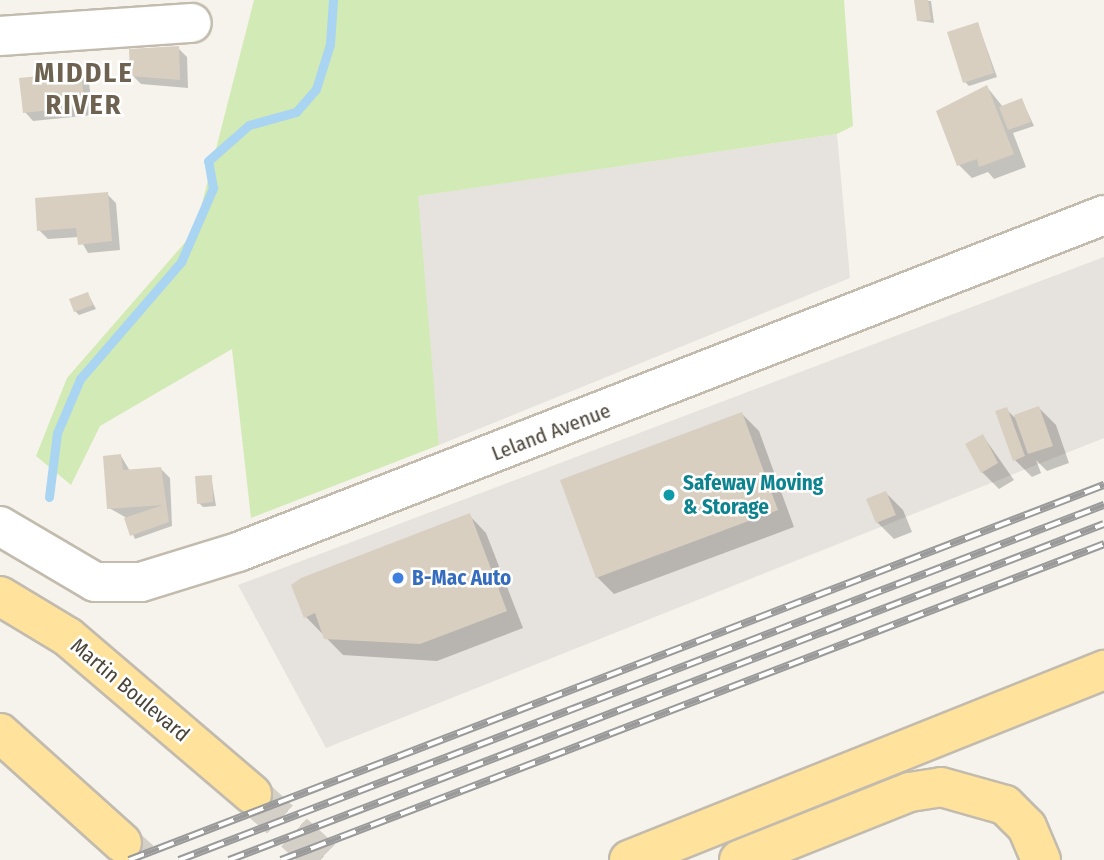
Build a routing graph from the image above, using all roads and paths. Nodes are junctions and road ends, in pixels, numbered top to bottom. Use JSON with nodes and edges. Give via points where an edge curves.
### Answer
{"nodes":[{"id":1,"x":192,"y":23,"type":"dead end"},
{"id":2,"x":0,"y":36,"type":"edge"},
{"id":3,"x":1104,"y":215,"type":"edge"},
{"id":4,"x":0,"y":526,"type":"edge"},
{"id":5,"x":0,"y":596,"type":"edge"},
{"id":6,"x":1104,"y":670,"type":"edge"},
{"id":7,"x":0,"y":733,"type":"edge"},
{"id":8,"x":252,"y":794,"type":"tunnel mouth"},
{"id":9,"x":122,"y":843,"type":"tunnel mouth"},
{"id":10,"x":629,"y":860,"type":"edge"},
{"id":11,"x":739,"y":860,"type":"edge"},
{"id":12,"x":1041,"y":860,"type":"edge"}],
"edges":[{"from":1,"to":2,"type":"street"},
{"from":3,"to":4,"type":"street","name":"Leland Avenue","via":[[239,552],[141,582],[94,582]]},
{"from":5,"to":8,"type":"main road","name":"Martin Boulevard","via":[[68,638]]},
{"from":6,"to":10,"type":"main road"},
{"from":7,"to":9,"type":"main road"},
{"from":11,"to":12,"type":"main road","via":[[910,792],[941,787],[1005,805],[1027,827]]}]}
